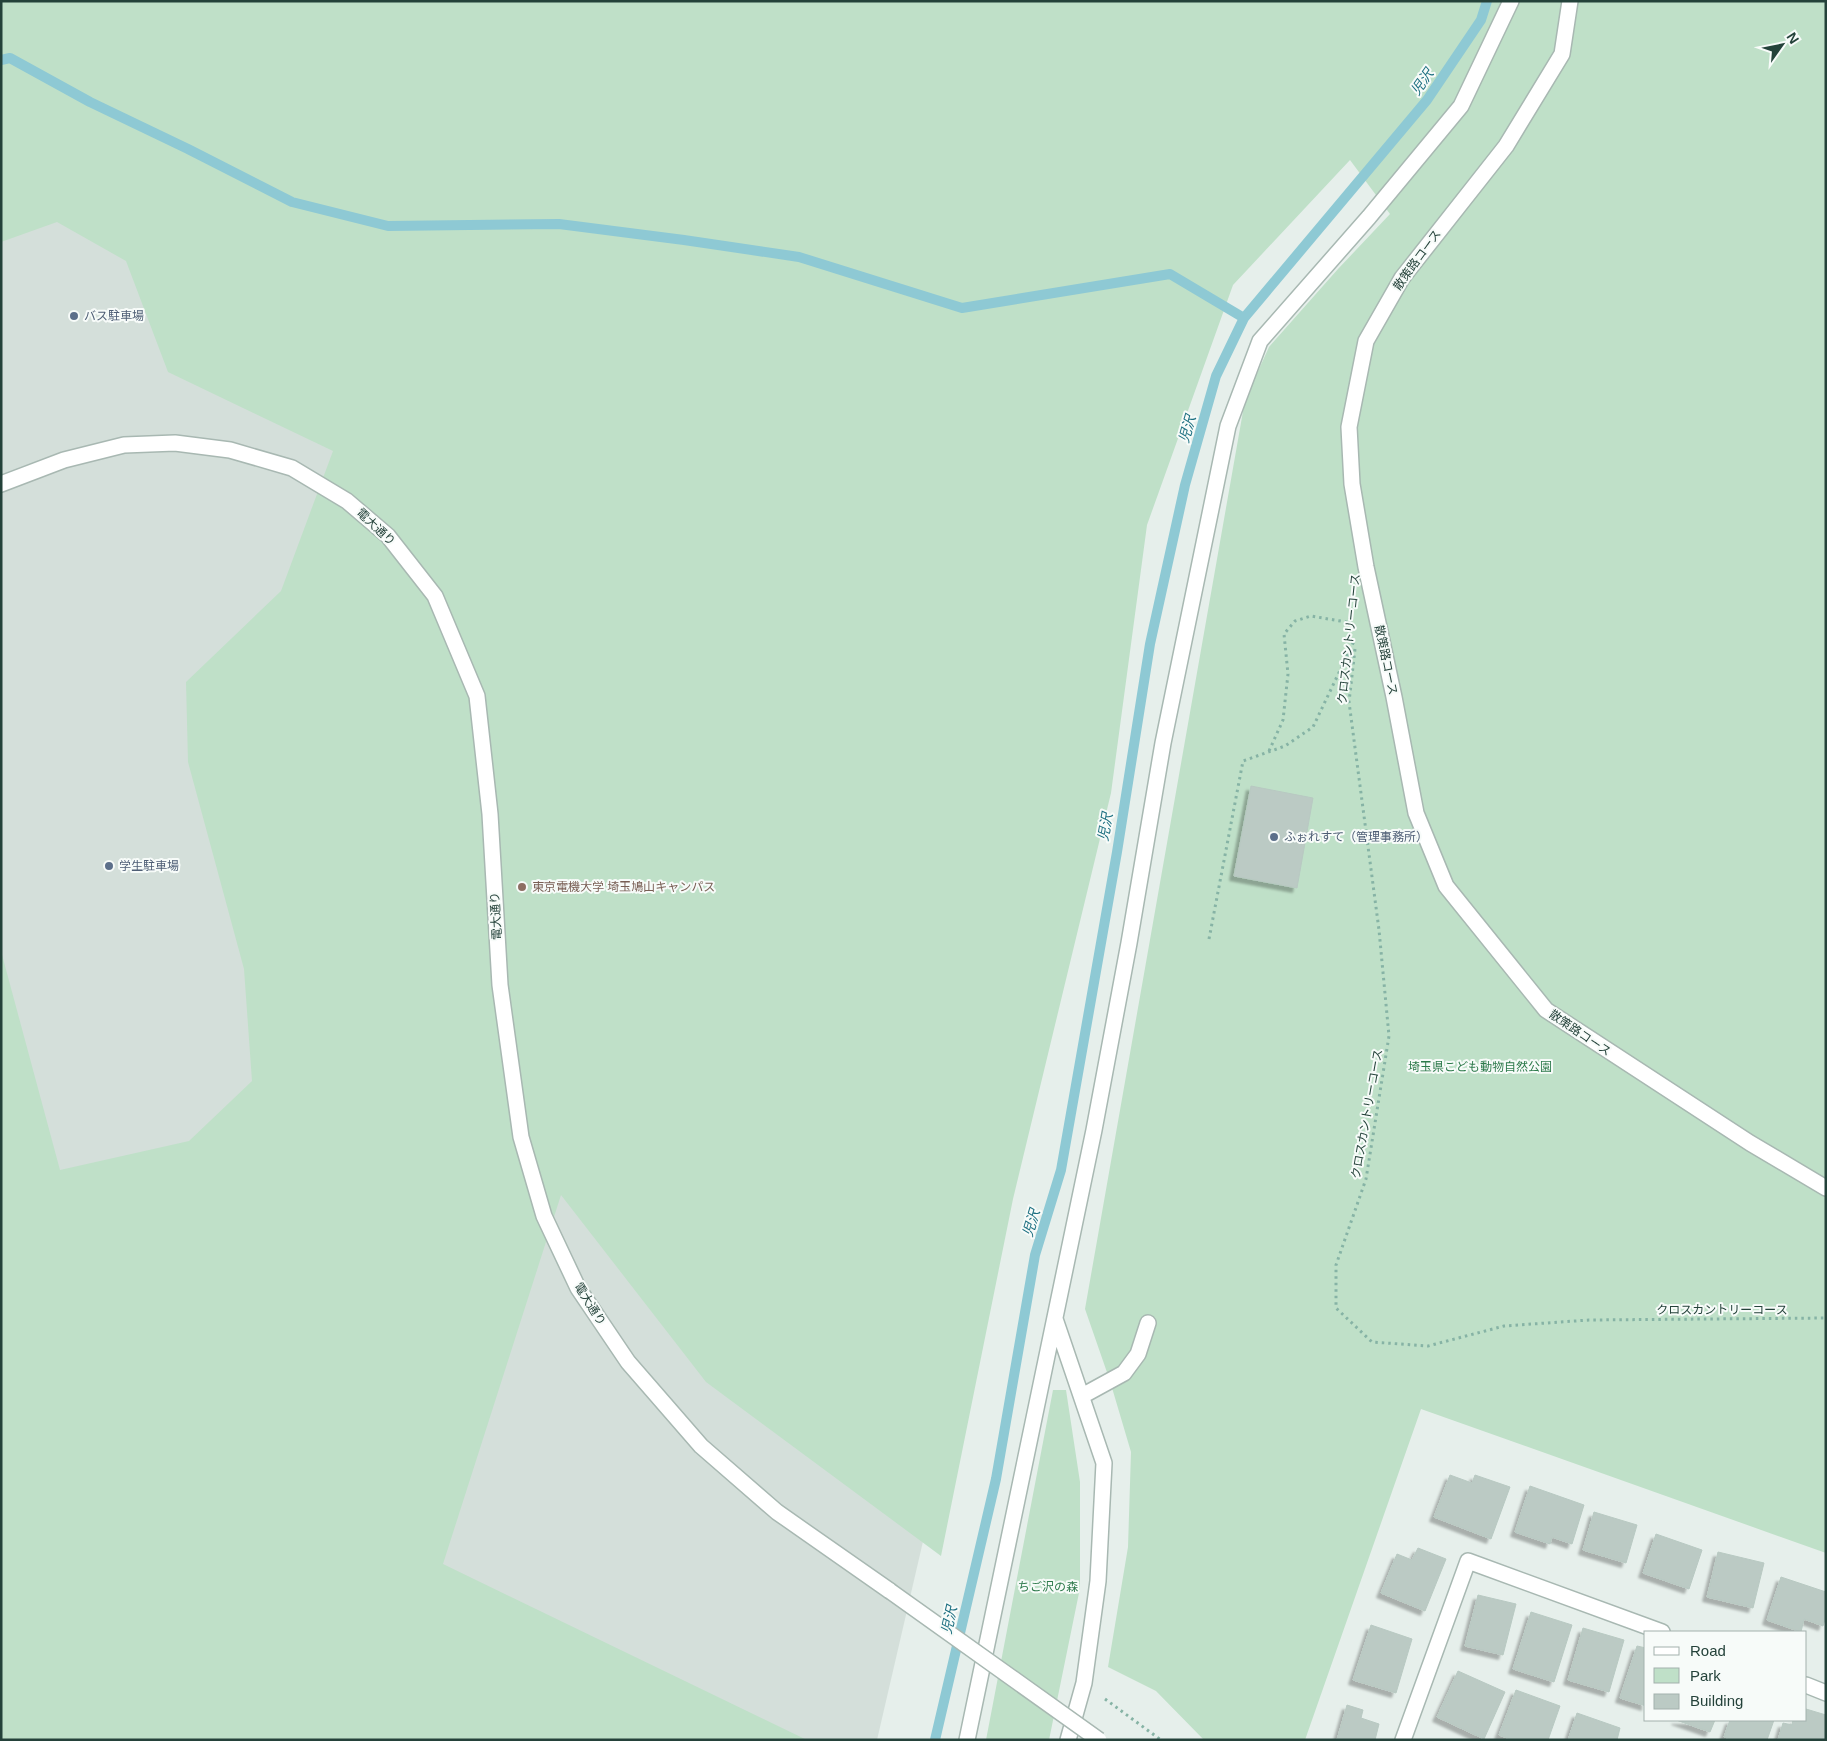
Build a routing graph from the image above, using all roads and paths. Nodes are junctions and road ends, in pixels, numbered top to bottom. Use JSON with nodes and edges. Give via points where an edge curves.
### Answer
{"nodes":[{"id":1,"x":1512,"y":1,"type":"edge"},
{"id":2,"x":1570,"y":1,"type":"edge"},
{"id":3,"x":1,"y":484,"type":"edge"},
{"id":4,"x":1379,"y":628,"type":"junction"},
{"id":5,"x":1269,"y":752,"type":"junction"},
{"id":6,"x":1209,"y":939,"type":"dead end"},
{"id":7,"x":1826,"y":1188,"type":"edge"},
{"id":8,"x":1054,"y":1317,"type":"junction"},
{"id":9,"x":1826,"y":1318,"type":"edge"},
{"id":10,"x":1148,"y":1323,"type":"dead end"},
{"id":11,"x":1082,"y":1396,"type":"junction"},
{"id":12,"x":1659,"y":1631,"type":"edge"},
{"id":13,"x":1084,"y":1683,"type":"junction"},
{"id":14,"x":1807,"y":1685,"type":"edge"},
{"id":15,"x":1826,"y":1693,"type":"edge"},
{"id":16,"x":967,"y":1740,"type":"edge"},
{"id":17,"x":1068,"y":1740,"type":"edge"},
{"id":18,"x":1099,"y":1740,"type":"edge"},
{"id":19,"x":1161,"y":1740,"type":"edge"},
{"id":20,"x":1403,"y":1740,"type":"edge"}],
"edges":[{"from":1,"to":8,"type":"street","via":[[1461,106],[1370,217],[1260,341],[1228,426],[1162,743],[1126,962]]},
{"from":2,"to":4,"type":"street","name":"散策路コース","via":[[1562,54],[1506,146],[1402,278],[1366,341],[1349,437],[1352,484]]},
{"from":3,"to":18,"type":"street","name":"電大通り","bridge":true,"via":[[64,460],[124,445],[175,443],[230,450],[292,468],[347,501],[388,536],[435,596],[477,696],[490,814],[500,985],[521,1137],[544,1216],[578,1288],[628,1362],[701,1446],[777,1512]]},
{"from":4,"to":5,"type":"path","via":[[1312,616],[1295,621],[1284,634],[1288,674],[1283,720]]},
{"from":4,"to":7,"type":"street","name":"散策路コース","via":[[1416,813],[1446,886],[1546,1010],[1750,1143]]},
{"from":5,"to":6,"type":"path","via":[[1243,761]]},
{"from":5,"to":9,"type":"path","name":"クロスカントリーコース","via":[[1285,746],[1313,727],[1357,634],[1349,702],[1379,930],[1389,1036],[1366,1179],[1336,1265],[1336,1308],[1372,1342],[1428,1346],[1504,1326],[1551,1322]]},
{"from":8,"to":11,"type":"street"},
{"from":8,"to":16,"type":"street"},
{"from":10,"to":11,"type":"street","via":[[1138,1354],[1124,1373]]},
{"from":11,"to":13,"type":"street","via":[[1104,1463],[1098,1581]]},
{"from":12,"to":20,"type":"street","via":[[1468,1561]]},
{"from":13,"to":17,"type":"street"},
{"from":13,"to":19,"type":"path"},
{"from":14,"to":15,"type":"street"}]}
